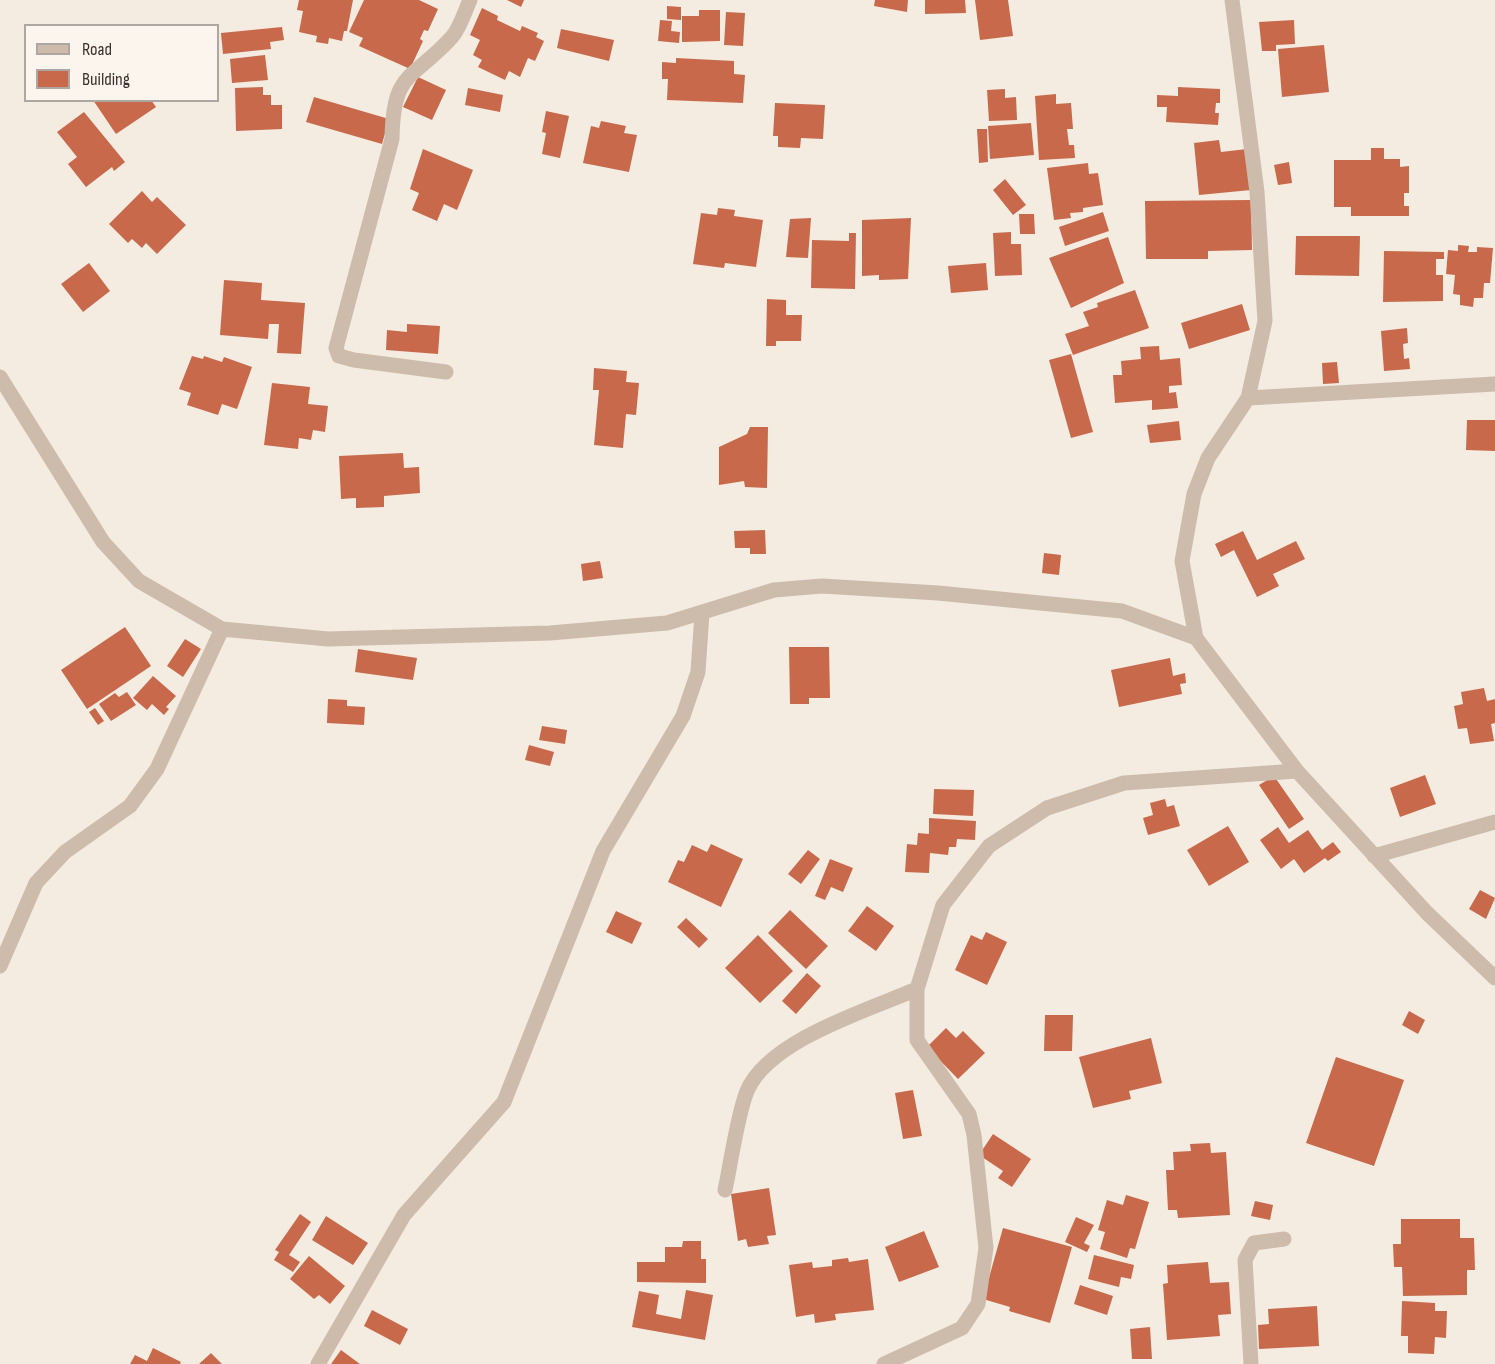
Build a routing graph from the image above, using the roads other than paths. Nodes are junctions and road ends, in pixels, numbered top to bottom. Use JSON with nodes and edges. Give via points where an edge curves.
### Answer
{"nodes":[{"id":1,"x":470,"y":0,"type":"edge"},
{"id":2,"x":1232,"y":0,"type":"edge"},
{"id":3,"x":446,"y":372,"type":"dead end"},
{"id":4,"x":0,"y":377,"type":"edge"},
{"id":5,"x":1495,"y":384,"type":"edge"},
{"id":6,"x":5,"y":395,"type":"edge"},
{"id":7,"x":1248,"y":398,"type":"junction"},
{"id":8,"x":702,"y":613,"type":"junction"},
{"id":9,"x":222,"y":629,"type":"junction"},
{"id":10,"x":1196,"y":638,"type":"junction"},
{"id":11,"x":1297,"y":771,"type":"junction"},
{"id":12,"x":1495,"y":822,"type":"edge"},
{"id":13,"x":1374,"y":856,"type":"junction"},
{"id":14,"x":0,"y":966,"type":"edge"},
{"id":15,"x":1495,"y":978,"type":"edge"},
{"id":16,"x":917,"y":989,"type":"junction"},
{"id":17,"x":725,"y":1190,"type":"dead end"},
{"id":18,"x":1284,"y":1239,"type":"dead end"},
{"id":19,"x":318,"y":1364,"type":"edge"},
{"id":20,"x":884,"y":1364,"type":"edge"},
{"id":21,"x":1251,"y":1364,"type":"edge"}],
"edges":[{"from":1,"to":3,"type":"street","via":[[453,36],[404,80],[393,107],[392,139],[336,348],[339,357]]},
{"from":2,"to":7,"type":"street","via":[[1257,192],[1266,321]]},
{"from":4,"to":6,"type":"street"},
{"from":5,"to":7,"type":"street"},
{"from":6,"to":9,"type":"street","via":[[103,542],[139,581]]},
{"from":7,"to":10,"type":"street","via":[[1208,458],[1194,494],[1182,561]]},
{"from":8,"to":9,"type":"street","via":[[667,623],[550,633],[328,639]]},
{"from":8,"to":10,"type":"street","via":[[774,590],[834,587],[1122,611]]},
{"from":8,"to":19,"type":"street","via":[[698,672],[683,716],[603,851],[504,1102],[404,1215]]},
{"from":9,"to":14,"type":"street","via":[[157,769],[129,806],[64,852],[36,883]]},
{"from":10,"to":11,"type":"street"},
{"from":11,"to":13,"type":"street"},
{"from":11,"to":16,"type":"street","via":[[1124,783],[1047,808],[989,846],[943,905]]},
{"from":12,"to":13,"type":"street"},
{"from":13,"to":15,"type":"street"},
{"from":16,"to":17,"type":"street","via":[[791,1044],[763,1066],[747,1091]]},
{"from":16,"to":20,"type":"street","via":[[917,1040],[969,1114],[986,1248],[978,1304],[962,1328]]},
{"from":18,"to":21,"type":"street","via":[[1254,1243],[1245,1260]]}]}
